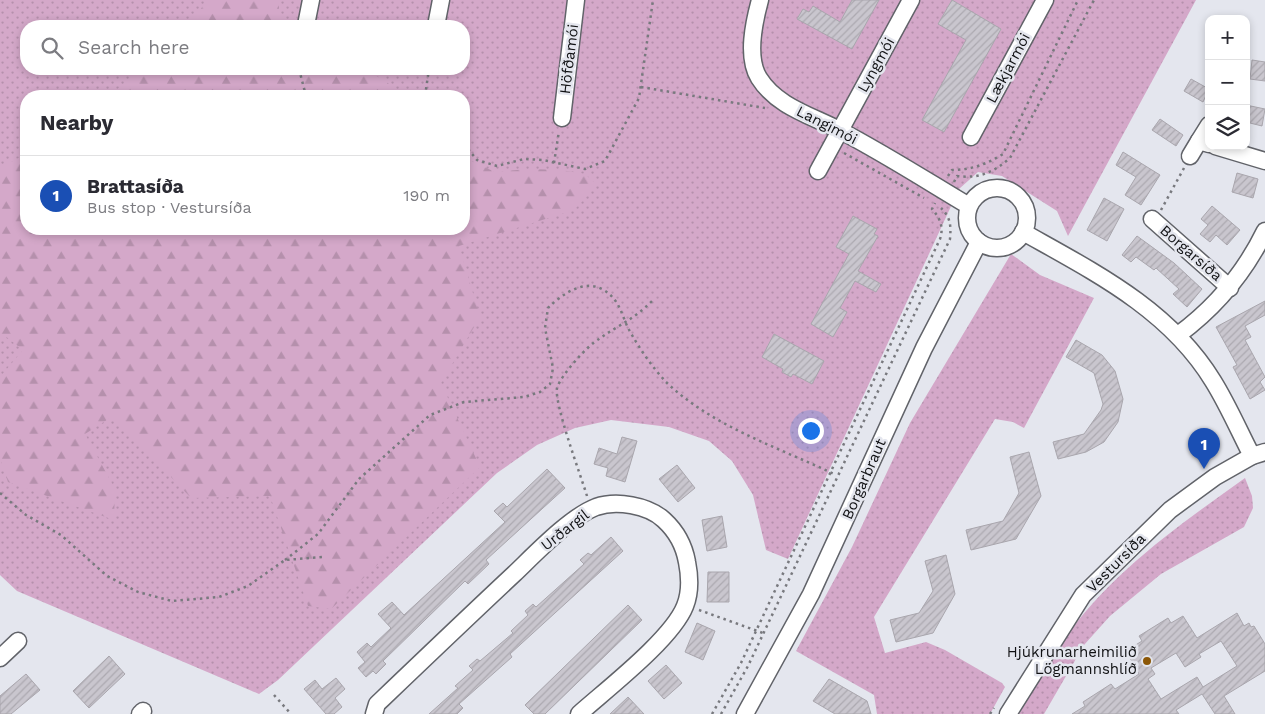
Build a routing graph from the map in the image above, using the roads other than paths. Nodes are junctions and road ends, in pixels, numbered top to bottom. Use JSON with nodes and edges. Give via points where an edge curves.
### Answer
{"nodes":[{"id":1,"x":311,"y":0,"type":"edge"},
{"id":2,"x":441,"y":0,"type":"edge"},
{"id":3,"x":576,"y":0,"type":"edge"},
{"id":4,"x":760,"y":0,"type":"edge"},
{"id":5,"x":911,"y":0,"type":"edge"},
{"id":6,"x":1045,"y":0,"type":"edge"},
{"id":7,"x":307,"y":20,"type":"edge"},
{"id":8,"x":437,"y":20,"type":"edge"},
{"id":9,"x":562,"y":118,"type":"road end"},
{"id":10,"x":840,"y":130,"type":"junction"},
{"id":11,"x":971,"y":137,"type":"dead end"},
{"id":12,"x":1204,"y":143,"type":"edge"},
{"id":13,"x":1228,"y":150,"type":"edge"},
{"id":14,"x":1190,"y":156,"type":"road end"},
{"id":15,"x":1265,"y":162,"type":"edge"},
{"id":16,"x":818,"y":171,"type":"dead end"},
{"id":17,"x":969,"y":206,"type":"junction"},
{"id":18,"x":1154,"y":220,"type":"road end"},
{"id":19,"x":1023,"y":232,"type":"junction"},
{"id":20,"x":1265,"y":232,"type":"edge"},
{"id":21,"x":979,"y":242,"type":"junction"},
{"id":22,"x":1261,"y":249,"type":"edge"},
{"id":23,"x":1230,"y":288,"type":"junction"},
{"id":24,"x":1178,"y":336,"type":"junction"},
{"id":25,"x":1259,"y":454,"type":"edge"},
{"id":26,"x":18,"y":641,"type":"dead end"},
{"id":27,"x":0,"y":658,"type":"edge"},
{"id":28,"x":374,"y":714,"type":"edge"},
{"id":29,"x":579,"y":714,"type":"edge"},
{"id":30,"x":745,"y":714,"type":"edge"},
{"id":31,"x":1008,"y":714,"type":"edge"}],
"edges":[{"from":1,"to":7,"type":"street"},
{"from":2,"to":8,"type":"street"},
{"from":3,"to":9,"type":"street","name":"Höfðamói"},
{"from":4,"to":10,"type":"street","name":"Langimói","via":[[752,55],[758,77],[783,102]]},
{"from":5,"to":10,"type":"street","name":"Lyngmói"},
{"from":6,"to":11,"type":"street","name":"Lækjarmói"},
{"from":10,"to":16,"type":"street","name":"Lyngmói"},
{"from":10,"to":17,"type":"street","name":"Langimói","via":[[941,198]]},
{"from":12,"to":14,"type":"street"},
{"from":13,"to":15,"type":"street"},
{"from":17,"to":19,"type":"street","via":[[974,198],[990,188],[1009,191],[1023,203],[1026,222]]},
{"from":17,"to":21,"type":"street","via":[[968,225]]},
{"from":18,"to":23,"type":"street","name":"Borgarsíða"},
{"from":19,"to":21,"type":"street","via":[[1016,240],[1003,246]]},
{"from":19,"to":24,"type":"street","via":[[1142,302]]},
{"from":20,"to":22,"type":"street","name":"Borgarsíða"},
{"from":21,"to":30,"type":"street","name":"Borgarbraut","via":[[924,348],[811,594]]},
{"from":22,"to":23,"type":"street","name":"Borgarsíða"},
{"from":23,"to":24,"type":"street","name":"Borgarsíða"},
{"from":24,"to":25,"type":"street","via":[[1213,380]]},
{"from":25,"to":31,"type":"street","name":"Vestursíða","via":[[1215,477],[1170,510],[1084,595]]},
{"from":26,"to":27,"type":"street"},
{"from":28,"to":29,"type":"street","name":"Urðargil","via":[[377,704],[535,553],[582,513],[618,503],[639,507],[658,515],[673,529],[686,555],[691,579],[685,605],[660,641]]}]}
